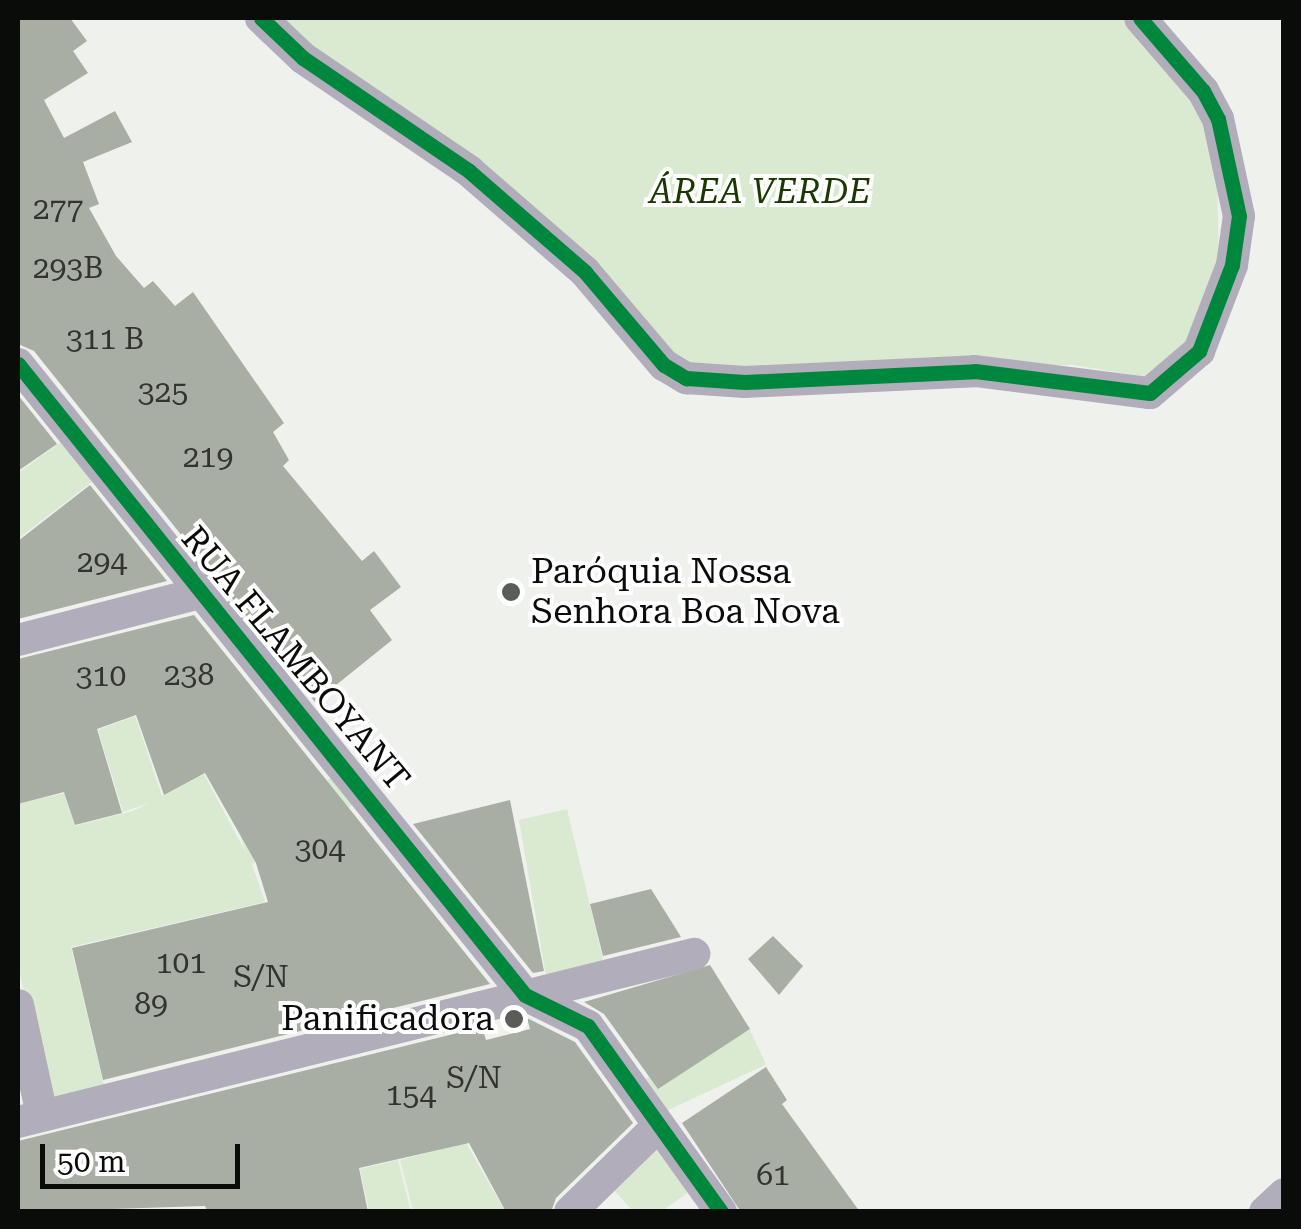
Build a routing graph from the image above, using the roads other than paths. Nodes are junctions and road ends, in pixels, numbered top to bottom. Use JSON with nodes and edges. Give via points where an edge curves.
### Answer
{"nodes":[{"id":1,"x":261,"y":18,"type":"edge"},
{"id":2,"x":1140,"y":18,"type":"edge"},
{"id":3,"x":18,"y":364,"type":"edge"},
{"id":4,"x":200,"y":593,"type":"junction"},
{"id":5,"x":18,"y":640,"type":"edge"},
{"id":6,"x":694,"y":954,"type":"dead end"},
{"id":7,"x":524,"y":995,"type":"junction"},
{"id":8,"x":18,"y":1006,"type":"edge"},
{"id":9,"x":30,"y":1119,"type":"edge"},
{"id":10,"x":659,"y":1125,"type":"junction"},
{"id":11,"x":1284,"y":1194,"type":"edge"},
{"id":12,"x":570,"y":1212,"type":"edge"},
{"id":13,"x":721,"y":1212,"type":"edge"},
{"id":14,"x":1265,"y":1212,"type":"edge"}],
"edges":[{"from":1,"to":2,"type":"street","via":[[302,58],[469,171],[585,272],[664,366],[686,378],[745,382],[975,371],[1150,393],[1198,351],[1232,265],[1239,216],[1218,120],[1203,91]]},
{"from":3,"to":4,"type":"street","name":"RUA FLAMBOYANT"},
{"from":4,"to":5,"type":"street"},
{"from":4,"to":7,"type":"street","name":"RUA FLAMBOYANT"},
{"from":6,"to":7,"type":"street"},
{"from":7,"to":9,"type":"street"},
{"from":7,"to":10,"type":"street","via":[[588,1026]]},
{"from":8,"to":9,"type":"street"},
{"from":10,"to":12,"type":"street"},
{"from":10,"to":13,"type":"street"},
{"from":11,"to":14,"type":"street"}]}
